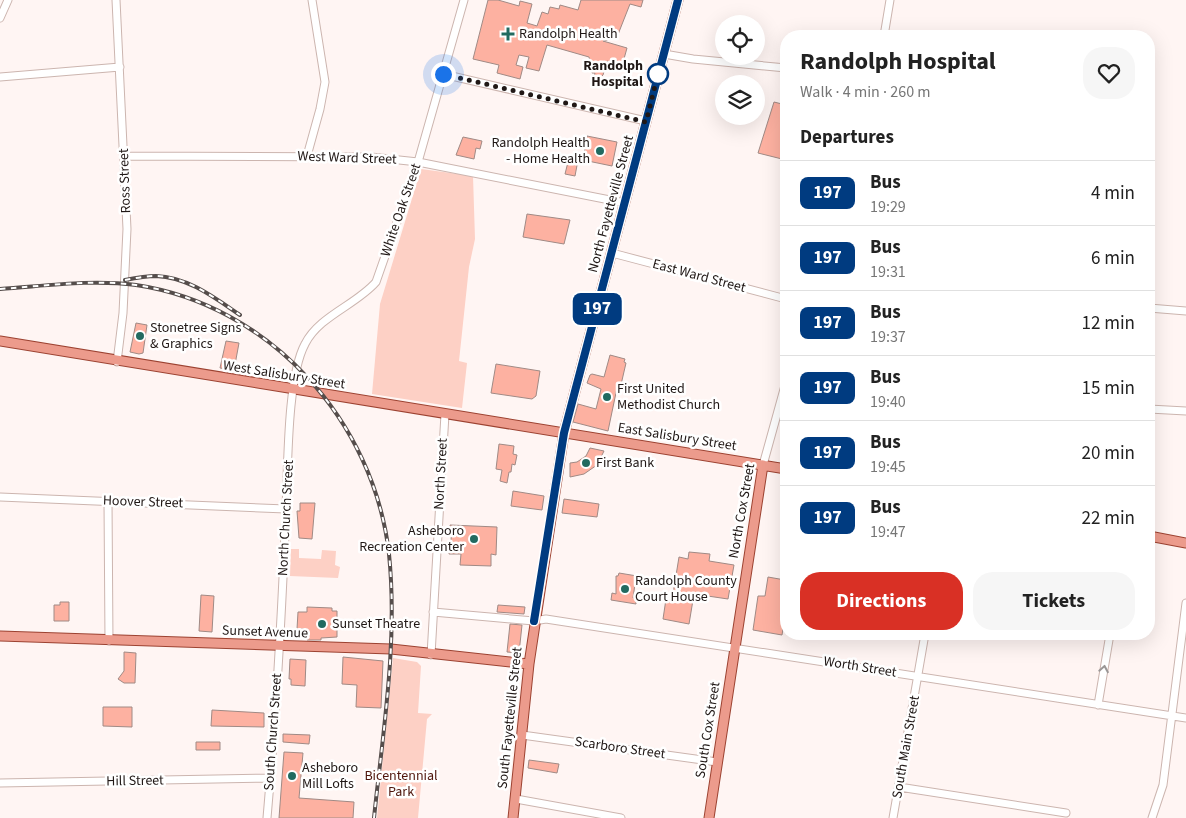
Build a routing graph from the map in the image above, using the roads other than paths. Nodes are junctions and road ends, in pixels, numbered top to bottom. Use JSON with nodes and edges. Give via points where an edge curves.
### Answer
{"nodes":[{"id":1,"x":8,"y":0,"type":"edge"},
{"id":2,"x":116,"y":0,"type":"edge"},
{"id":3,"x":312,"y":0,"type":"edge"},
{"id":4,"x":464,"y":0,"type":"edge"},
{"id":5,"x":678,"y":0,"type":"edge"},
{"id":6,"x":890,"y":0,"type":"edge"},
{"id":7,"x":0,"y":18,"type":"edge"},
{"id":8,"x":885,"y":30,"type":"edge"},
{"id":9,"x":664,"y":54,"type":"junction"},
{"id":10,"x":120,"y":67,"type":"junction"},
{"id":11,"x":780,"y":67,"type":"edge"},
{"id":12,"x":443,"y":74,"type":"junction"},
{"id":13,"x":0,"y":78,"type":"edge"},
{"id":14,"x":646,"y":122,"type":"junction"},
{"id":15,"x":124,"y":156,"type":"junction"},
{"id":16,"x":306,"y":156,"type":"junction"},
{"id":17,"x":418,"y":162,"type":"junction"},
{"id":18,"x":625,"y":203,"type":"junction"},
{"id":19,"x":612,"y":253,"type":"junction"},
{"id":20,"x":780,"y":296,"type":"edge"},
{"id":21,"x":1155,"y":308,"type":"edge"},
{"id":22,"x":1186,"y":311,"type":"edge"},
{"id":23,"x":0,"y":341,"type":"edge"},
{"id":24,"x":117,"y":362,"type":"junction"},
{"id":25,"x":293,"y":390,"type":"junction"},
{"id":26,"x":780,"y":404,"type":"edge"},
{"id":27,"x":1155,"y":409,"type":"edge"},
{"id":28,"x":1186,"y":411,"type":"edge"},
{"id":29,"x":445,"y":414,"type":"junction"},
{"id":30,"x":564,"y":433,"type":"junction"},
{"id":31,"x":763,"y":465,"type":"junction"},
{"id":32,"x":780,"y":468,"type":"edge"},
{"id":33,"x":0,"y":497,"type":"edge"},
{"id":34,"x":108,"y":501,"type":"junction"},
{"id":35,"x":286,"y":509,"type":"junction"},
{"id":36,"x":1155,"y":537,"type":"edge"},
{"id":37,"x":1186,"y":543,"type":"edge"},
{"id":38,"x":1186,"y":603,"type":"edge"},
{"id":39,"x":433,"y":612,"type":"junction"},
{"id":40,"x":534,"y":621,"type":"junction"},
{"id":41,"x":0,"y":636,"type":"edge"},
{"id":42,"x":924,"y":640,"type":"edge"},
{"id":43,"x":1109,"y":640,"type":"edge"},
{"id":44,"x":109,"y":641,"type":"junction"},
{"id":45,"x":279,"y":646,"type":"junction"},
{"id":46,"x":735,"y":647,"type":"junction"},
{"id":47,"x":431,"y":655,"type":"junction"},
{"id":48,"x":529,"y":664,"type":"junction"},
{"id":49,"x":918,"y":676,"type":"junction"},
{"id":50,"x":1098,"y":705,"type":"junction"},
{"id":51,"x":1171,"y":716,"type":"junction"},
{"id":52,"x":1186,"y":718,"type":"edge"},
{"id":53,"x":522,"y":734,"type":"junction"},
{"id":54,"x":717,"y":762,"type":"junction"},
{"id":55,"x":270,"y":778,"type":"junction"},
{"id":56,"x":0,"y":783,"type":"edge"},
{"id":57,"x":899,"y":787,"type":"junction"},
{"id":58,"x":516,"y":798,"type":"junction"},
{"id":59,"x":1066,"y":813,"type":"dead end"},
{"id":60,"x":267,"y":818,"type":"edge"},
{"id":61,"x":514,"y":818,"type":"edge"},
{"id":62,"x":621,"y":818,"type":"edge"},
{"id":63,"x":709,"y":818,"type":"edge"},
{"id":64,"x":893,"y":818,"type":"edge"},
{"id":65,"x":1152,"y":818,"type":"edge"}],
"edges":[{"from":1,"to":7,"type":"street"},
{"from":2,"to":10,"type":"street","name":"Ross Street"},
{"from":3,"to":16,"type":"street","via":[[325,82]]},
{"from":4,"to":12,"type":"street","name":"White Oak Street"},
{"from":5,"to":9,"type":"main road","name":"North Fayetteville Street"},
{"from":6,"to":8,"type":"street"},
{"from":9,"to":11,"type":"street"},
{"from":9,"to":14,"type":"main road","name":"North Fayetteville Street"},
{"from":10,"to":13,"type":"street"},
{"from":10,"to":15,"type":"street","name":"Ross Street"},
{"from":12,"to":14,"type":"street"},
{"from":12,"to":17,"type":"street","name":"White Oak Street"},
{"from":14,"to":18,"type":"main road","name":"North Fayetteville Street"},
{"from":15,"to":16,"type":"street","name":"West Ward Street"},
{"from":15,"to":24,"type":"street","name":"Ross Street","via":[[127,229]]},
{"from":16,"to":17,"type":"street","name":"West Ward Street"},
{"from":17,"to":18,"type":"street","name":"West Ward Street"},
{"from":17,"to":25,"type":"street","name":"White Oak Street","via":[[376,282],[365,295],[313,332],[297,365]]},
{"from":18,"to":19,"type":"main road","name":"North Fayetteville Street"},
{"from":19,"to":20,"type":"street","name":"East Ward Street"},
{"from":19,"to":30,"type":"main road","name":"North Fayetteville Street"},
{"from":21,"to":22,"type":"street"},
{"from":23,"to":24,"type":"main road","name":"West Salisbury Street"},
{"from":24,"to":25,"type":"main road","name":"West Salisbury Street"},
{"from":25,"to":29,"type":"main road","name":"West Salisbury Street"},
{"from":25,"to":35,"type":"street","name":"North Church Street"},
{"from":26,"to":31,"type":"street","name":"North Cox Street"},
{"from":27,"to":28,"type":"street"},
{"from":29,"to":30,"type":"main road","name":"West Salisbury Street"},
{"from":29,"to":39,"type":"street","name":"North Street"},
{"from":30,"to":31,"type":"main road","name":"East Salisbury Street"},
{"from":30,"to":40,"type":"main road","name":"North Fayetteville Street"},
{"from":31,"to":32,"type":"main road","name":"East Salisbury Street"},
{"from":31,"to":46,"type":"main road","name":"North Cox Street"},
{"from":33,"to":34,"type":"street","name":"Hoover Street"},
{"from":34,"to":35,"type":"street","name":"Hoover Street"},
{"from":34,"to":44,"type":"street"},
{"from":35,"to":45,"type":"street","name":"North Church Street"},
{"from":36,"to":37,"type":"main road"},
{"from":38,"to":51,"type":"street"},
{"from":39,"to":40,"type":"street","name":"Worth Street"},
{"from":39,"to":47,"type":"street","name":"North Street"},
{"from":40,"to":46,"type":"street","name":"Worth Street","via":[[546,619]]},
{"from":40,"to":48,"type":"main road","name":"South Fayetteville Street"},
{"from":41,"to":44,"type":"main road","name":"Sunset Avenue"},
{"from":42,"to":49,"type":"street","name":"South Main Street"},
{"from":50,"to":43,"type":"street","one_way":true},
{"from":44,"to":45,"type":"main road","name":"Sunset Avenue"},
{"from":45,"to":47,"type":"main road","name":"Sunset Avenue","via":[[391,649]]},
{"from":45,"to":55,"type":"street","name":"South Church Street"},
{"from":46,"to":49,"type":"street","name":"Worth Street"},
{"from":46,"to":54,"type":"main road","name":"South Cox Street"},
{"from":47,"to":48,"type":"main road","name":"Sunset Avenue"},
{"from":48,"to":53,"type":"main road","name":"South Fayetteville Street"},
{"from":49,"to":50,"type":"street","name":"Worth Street"},
{"from":49,"to":57,"type":"street","name":"South Main Street"},
{"from":50,"to":51,"type":"street","name":"Worth Street"},
{"from":51,"to":52,"type":"street","name":"Worth Street"},
{"from":51,"to":65,"type":"street","via":[[1163,784]]},
{"from":53,"to":54,"type":"street","name":"Scarboro Street"},
{"from":53,"to":58,"type":"main road","name":"South Fayetteville Street"},
{"from":54,"to":63,"type":"main road","name":"South Cox Street"},
{"from":55,"to":56,"type":"street","name":"Hill Street"},
{"from":55,"to":60,"type":"street","name":"South Church Street"},
{"from":57,"to":59,"type":"street"},
{"from":57,"to":64,"type":"street","name":"South Main Street"},
{"from":58,"to":61,"type":"main road","name":"South Fayetteville Street"},
{"from":58,"to":62,"type":"street"}]}
